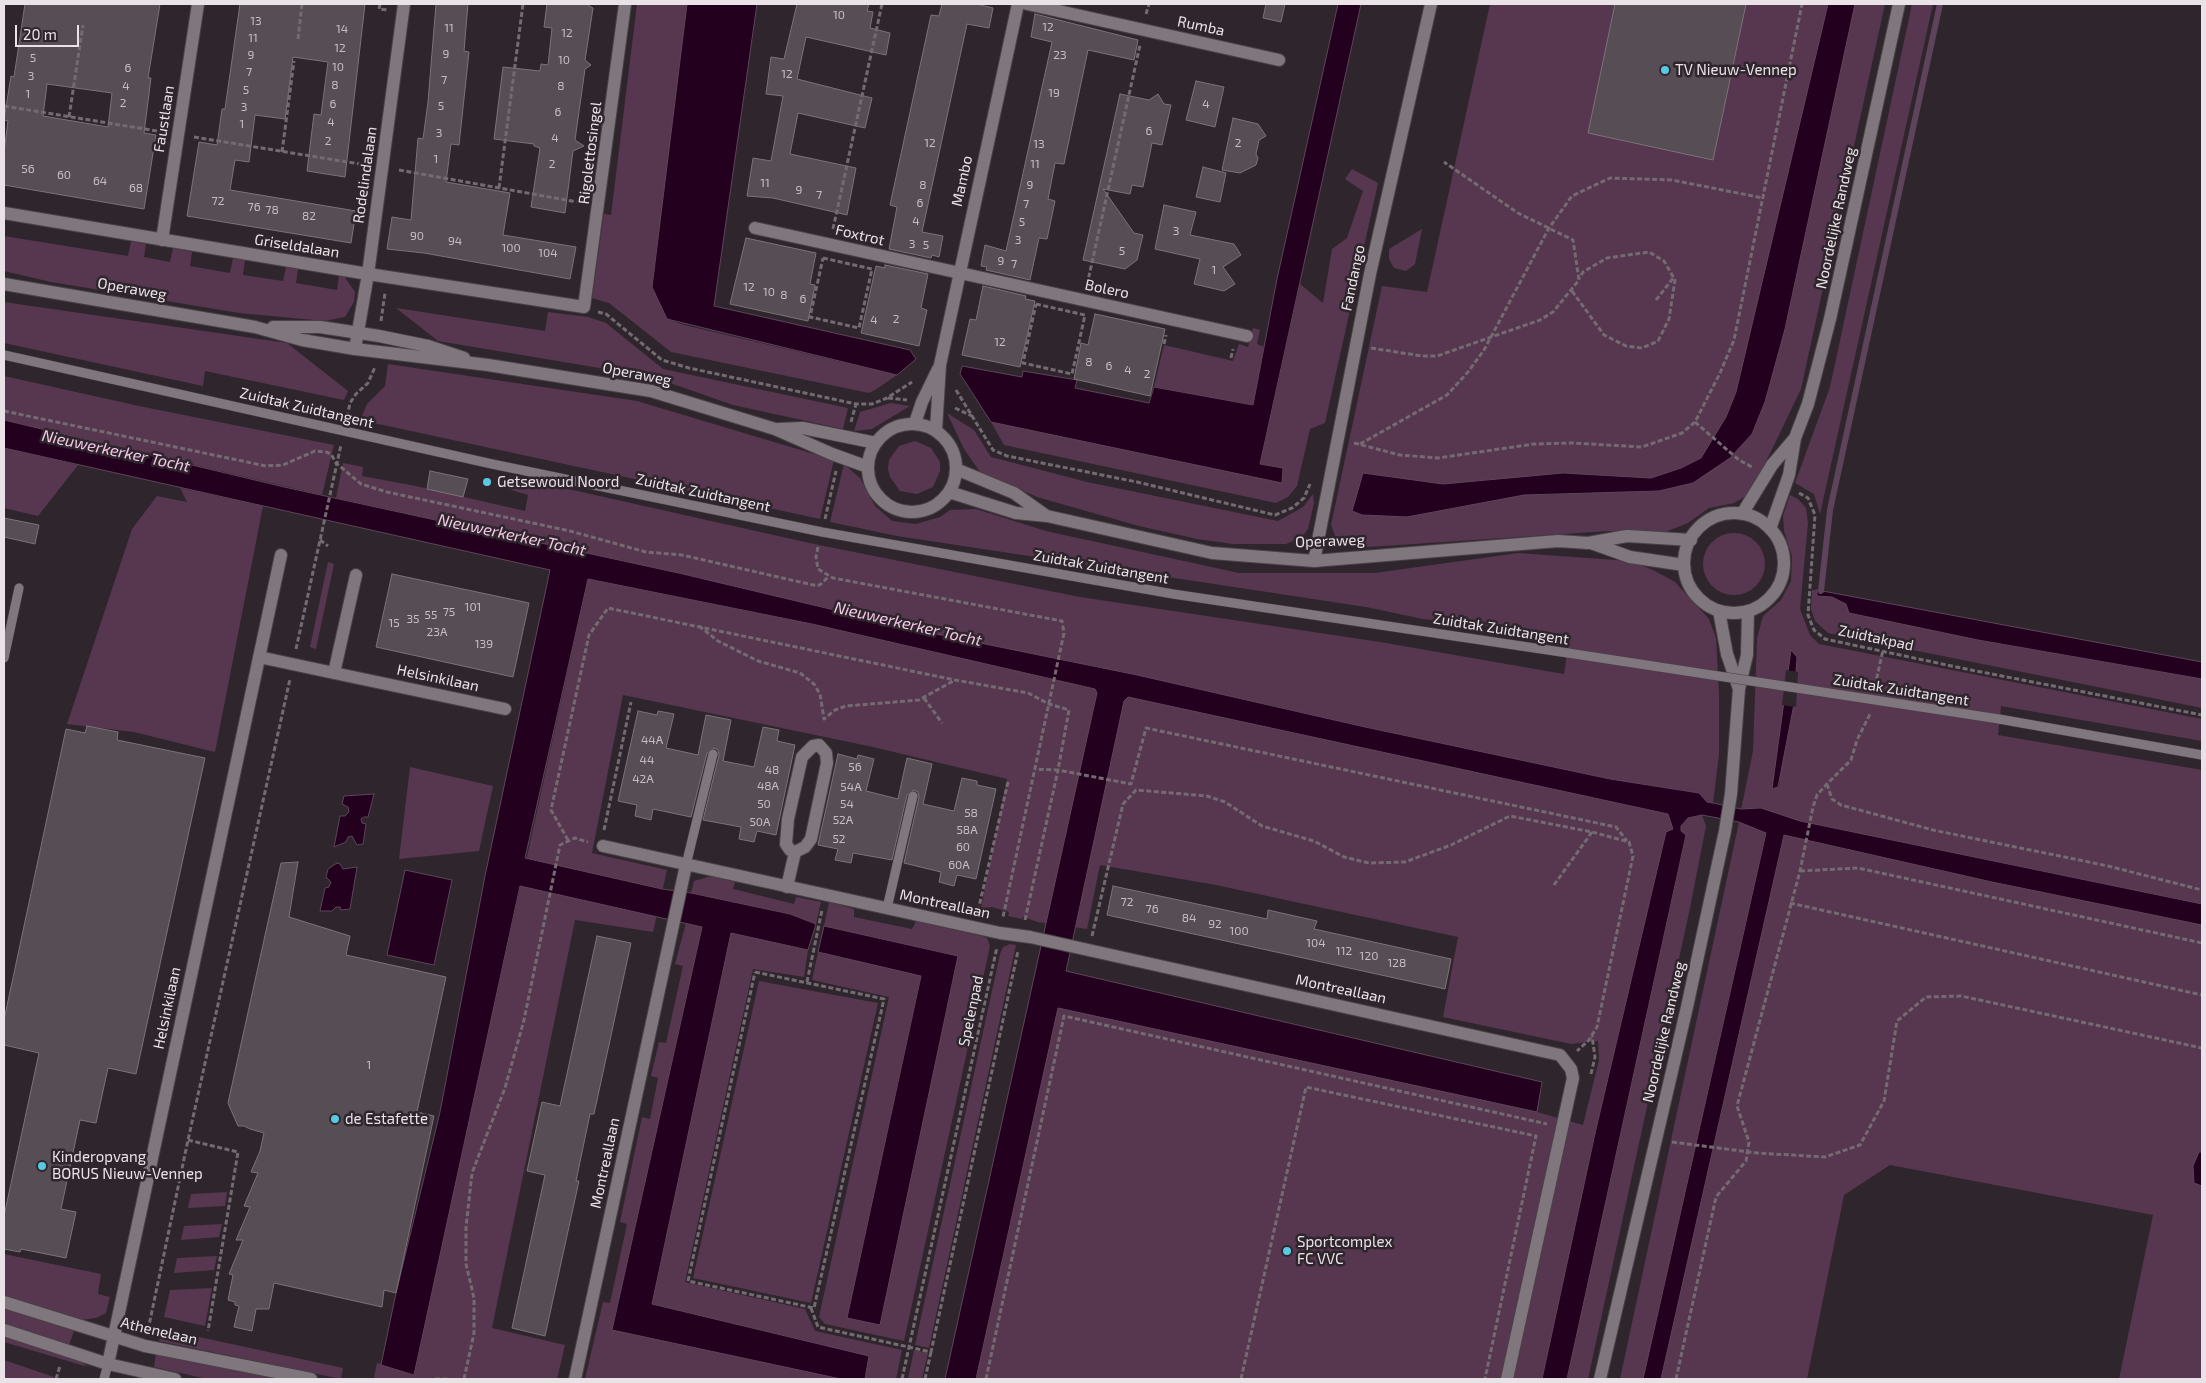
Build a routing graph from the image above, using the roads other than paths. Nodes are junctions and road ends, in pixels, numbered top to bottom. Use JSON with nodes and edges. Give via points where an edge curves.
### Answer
{"nodes":[{"id":1,"x":198,"y":4,"type":"edge"},
{"id":2,"x":404,"y":4,"type":"edge"},
{"id":3,"x":625,"y":4,"type":"edge"},
{"id":4,"x":1018,"y":4,"type":"edge"},
{"id":5,"x":1028,"y":4,"type":"edge"},
{"id":6,"x":1432,"y":4,"type":"edge"},
{"id":7,"x":1899,"y":4,"type":"edge"},
{"id":8,"x":1279,"y":60,"type":"dead end"},
{"id":9,"x":4,"y":214,"type":"edge"},
{"id":10,"x":755,"y":228,"type":"dead end"},
{"id":11,"x":162,"y":240,"type":"junction"},
{"id":12,"x":959,"y":273,"type":"junction"},
{"id":13,"x":368,"y":274,"type":"junction"},
{"id":14,"x":4,"y":284,"type":"edge"},
{"id":15,"x":584,"y":307,"type":"joint"},
{"id":16,"x":255,"y":327,"type":"junction"},
{"id":17,"x":358,"y":333,"type":"junction"},
{"id":18,"x":1247,"y":336,"type":"dead end"},
{"id":19,"x":354,"y":349,"type":"junction"},
{"id":20,"x":4,"y":355,"type":"edge"},
{"id":21,"x":940,"y":364,"type":"junction"},
{"id":22,"x":488,"y":365,"type":"junction"},
{"id":23,"x":915,"y":423,"type":"junction"},
{"id":24,"x":776,"y":429,"type":"junction"},
{"id":25,"x":936,"y":430,"type":"junction"},
{"id":26,"x":1795,"y":438,"type":"junction"},
{"id":27,"x":876,"y":443,"type":"junction"},
{"id":28,"x":868,"y":466,"type":"junction"},
{"id":29,"x":956,"y":469,"type":"junction"},
{"id":30,"x":949,"y":492,"type":"junction"},
{"id":31,"x":1742,"y":514,"type":"junction"},
{"id":32,"x":1047,"y":516,"type":"junction"},
{"id":33,"x":1770,"y":530,"type":"junction"},
{"id":34,"x":1691,"y":540,"type":"junction"},
{"id":35,"x":1588,"y":542,"type":"junction"},
{"id":36,"x":281,"y":555,"type":"dead end"},
{"id":37,"x":1314,"y":561,"type":"junction"},
{"id":38,"x":1684,"y":565,"type":"junction"},
{"id":39,"x":356,"y":575,"type":"dead end"},
{"id":40,"x":19,"y":588,"type":"dead end"},
{"id":41,"x":1719,"y":611,"type":"junction"},
{"id":42,"x":1748,"y":611,"type":"junction"},
{"id":43,"x":4,"y":658,"type":"edge"},
{"id":44,"x":259,"y":658,"type":"junction"},
{"id":45,"x":334,"y":674,"type":"junction"},
{"id":46,"x":1739,"y":688,"type":"junction"},
{"id":47,"x":505,"y":709,"type":"dead end"},
{"id":48,"x":713,"y":754,"type":"dead end"},
{"id":49,"x":2202,"y":755,"type":"edge"},
{"id":50,"x":913,"y":796,"type":"dead end"},
{"id":51,"x":603,"y":839,"type":"road end"},
{"id":52,"x":795,"y":852,"type":"junction"},
{"id":53,"x":686,"y":865,"type":"junction"},
{"id":54,"x":787,"y":887,"type":"junction"},
{"id":55,"x":887,"y":908,"type":"junction"},
{"id":56,"x":4,"y":1302,"type":"edge"},
{"id":57,"x":4,"y":1330,"type":"edge"},
{"id":58,"x":113,"y":1337,"type":"junction"},
{"id":59,"x":108,"y":1364,"type":"junction"},
{"id":60,"x":104,"y":1379,"type":"edge"},
{"id":61,"x":175,"y":1379,"type":"edge"},
{"id":62,"x":311,"y":1379,"type":"edge"},
{"id":63,"x":575,"y":1379,"type":"edge"},
{"id":64,"x":1507,"y":1379,"type":"edge"},
{"id":65,"x":1600,"y":1379,"type":"edge"}],
"edges":[{"from":1,"to":11,"type":"street","name":"Faustlaan"},
{"from":2,"to":13,"type":"street","name":"Rodelindalaan"},
{"from":3,"to":15,"type":"street","name":"Rigolettosingel"},
{"from":4,"to":12,"type":"street","name":"Mambo"},
{"from":5,"to":8,"type":"street","name":"Rumba"},
{"from":6,"to":37,"type":"street","name":"Fandango","via":[[1336,440]]},
{"from":7,"to":26,"type":"street","name":"Noordelijke Randweg","via":[[1830,319],[1808,404]]},
{"from":9,"to":11,"type":"street","name":"Griseldalaan"},
{"from":10,"to":12,"type":"street","name":"Foxtrot"},
{"from":11,"to":13,"type":"street","name":"Griseldalaan"},
{"from":12,"to":18,"type":"street","name":"Bolero"},
{"from":12,"to":21,"type":"street","name":"Mambo"},
{"from":13,"to":15,"type":"street","name":"Griseldalaan"},
{"from":13,"to":17,"type":"street","name":"Rodelindalaan"},
{"from":14,"to":16,"type":"street","name":"Operaweg"},
{"from":16,"to":17,"type":"street","name":"Operaweg","via":[[320,327]]},
{"from":16,"to":19,"type":"street","name":"Operaweg"},
{"from":17,"to":19,"type":"street","name":"Rodelindalaan"},
{"from":17,"to":22,"type":"street","name":"Operaweg","via":[[428,346]]},
{"from":19,"to":22,"type":"street","name":"Operaweg"},
{"from":20,"to":49,"type":"lane","name":"Zuidtak Zuidtangent","bridge":true,"via":[[492,464],[822,532],[1174,594],[2000,720]]},
{"from":21,"to":23,"type":"street","name":"Mambo"},
{"from":21,"to":25,"type":"street","name":"Mambo"},
{"from":22,"to":24,"type":"street","name":"Operaweg","via":[[651,391]]},
{"from":23,"to":25,"type":"street"},
{"from":23,"to":27,"type":"street","via":[[893,428]]},
{"from":24,"to":27,"type":"street","name":"Operaweg","via":[[803,428]]},
{"from":24,"to":28,"type":"street","name":"Operaweg"},
{"from":25,"to":29,"type":"street","via":[[952,447]]},
{"from":26,"to":31,"type":"street","name":"Noordelijke Randweg"},
{"from":26,"to":33,"type":"street","name":"Noordelijke Randweg","via":[[1786,485]]},
{"from":27,"to":28,"type":"street"},
{"from":28,"to":30,"type":"street","via":[[876,493],[899,510],[927,510]]},
{"from":29,"to":30,"type":"street"},
{"from":29,"to":32,"type":"street","name":"Operaweg","via":[[1014,493]]},
{"from":30,"to":32,"type":"street","name":"Operaweg","via":[[1016,513]]},
{"from":31,"to":33,"type":"street","via":[[1759,520]]},
{"from":31,"to":34,"type":"street","via":[[1724,514],[1708,521]]},
{"from":32,"to":37,"type":"street","name":"Operaweg","via":[[1212,553]]},
{"from":33,"to":42,"type":"street","via":[[1779,541],[1783,555],[1780,584],[1772,596]]},
{"from":34,"to":35,"type":"street","name":"Operaweg","via":[[1627,536]]},
{"from":34,"to":38,"type":"street"},
{"from":35,"to":37,"type":"street","name":"Operaweg","via":[[1558,541]]},
{"from":35,"to":38,"type":"street","name":"Operaweg","via":[[1630,557]]},
{"from":36,"to":44,"type":"street","name":"Helsinkilaan"},
{"from":38,"to":41,"type":"street","via":[[1694,593]]},
{"from":39,"to":45,"type":"street"},
{"from":40,"to":43,"type":"lane"},
{"from":41,"to":42,"type":"street"},
{"from":41,"to":46,"type":"street","name":"Noordelijke Randweg","via":[[1727,654]]},
{"from":42,"to":46,"type":"street","name":"Noordelijke Randweg","via":[[1747,655]]},
{"from":44,"to":45,"type":"street","name":"Helsinkilaan"},
{"from":44,"to":58,"type":"street","name":"Helsinkilaan"},
{"from":45,"to":47,"type":"street","name":"Helsinkilaan"},
{"from":46,"to":65,"type":"street","name":"Noordelijke Randweg","via":[[1725,831]]},
{"from":48,"to":53,"type":"lane"},
{"from":50,"to":55,"type":"lane"},
{"from":51,"to":53,"type":"street","name":"Montreallaan"},
{"from":52,"to":52,"type":"street","via":[[811,839],[827,763],[826,753],[819,745],[813,746],[802,757],[788,819],[786,844]]},
{"from":52,"to":54,"type":"street"},
{"from":53,"to":54,"type":"street","name":"Montreallaan"},
{"from":53,"to":63,"type":"street","name":"Montreallaan"},
{"from":54,"to":55,"type":"street","name":"Montreallaan"},
{"from":55,"to":64,"type":"street","name":"Montreallaan","via":[[1552,1052],[1565,1061],[1573,1078]]},
{"from":56,"to":58,"type":"street","name":"Athenelaan"},
{"from":57,"to":59,"type":"street"},
{"from":58,"to":59,"type":"street","name":"Helsinkilaan"},
{"from":58,"to":62,"type":"street","name":"Athenelaan"},
{"from":59,"to":60,"type":"lane"},
{"from":59,"to":61,"type":"street"}]}
